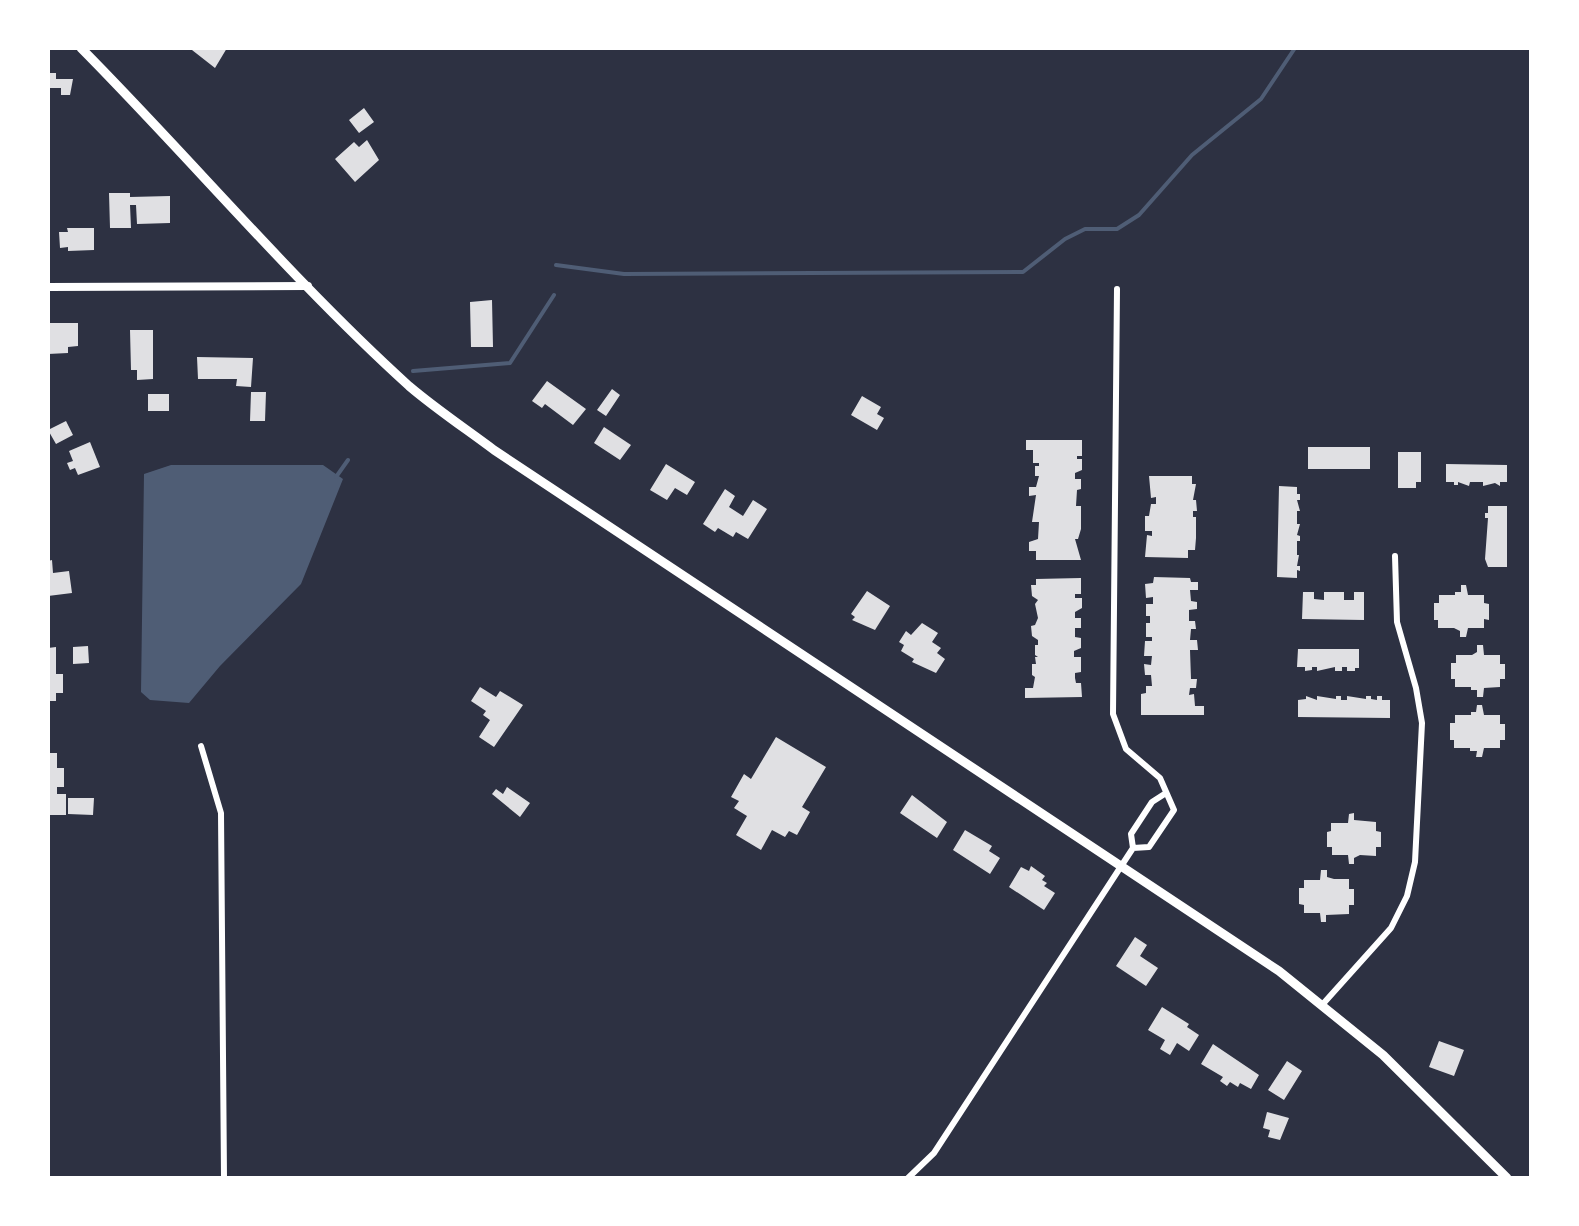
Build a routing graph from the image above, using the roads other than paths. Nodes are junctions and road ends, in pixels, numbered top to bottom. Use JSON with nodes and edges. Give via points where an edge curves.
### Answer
{"nodes":[{"id":1,"x":81,"y":48,"type":"edge"},
{"id":2,"x":308,"y":286,"type":"junction"},
{"id":3,"x":48,"y":287,"type":"edge"},
{"id":4,"x":1117,"y":290,"type":"dead end"},
{"id":5,"x":1395,"y":556,"type":"dead end"},
{"id":6,"x":201,"y":746,"type":"dead end"},
{"id":7,"x":1166,"y":793,"type":"junction"},
{"id":8,"x":1134,"y":848,"type":"junction"},
{"id":9,"x":1122,"y":865,"type":"junction"},
{"id":10,"x":1322,"y":1004,"type":"junction"},
{"id":11,"x":224,"y":1178,"type":"edge"},
{"id":12,"x":908,"y":1178,"type":"edge"},
{"id":13,"x":1507,"y":1178,"type":"edge"}],
"edges":[{"from":1,"to":2,"type":"main road"},
{"from":2,"to":3,"type":"street"},
{"from":2,"to":9,"type":"main road","via":[[410,386],[494,450]]},
{"from":4,"to":7,"type":"street","via":[[1113,714],[1126,748],[1160,778]]},
{"from":5,"to":10,"type":"street","via":[[1397,622],[1422,723],[1415,862],[1391,928]]},
{"from":6,"to":11,"type":"street","via":[[222,813]]},
{"from":7,"to":8,"type":"street","via":[[1131,834]]},
{"from":7,"to":8,"type":"street","via":[[1174,810],[1150,847]]},
{"from":8,"to":9,"type":"street"},
{"from":9,"to":10,"type":"main road"},
{"from":9,"to":12,"type":"street","via":[[934,1153]]},
{"from":10,"to":13,"type":"main road"}]}
